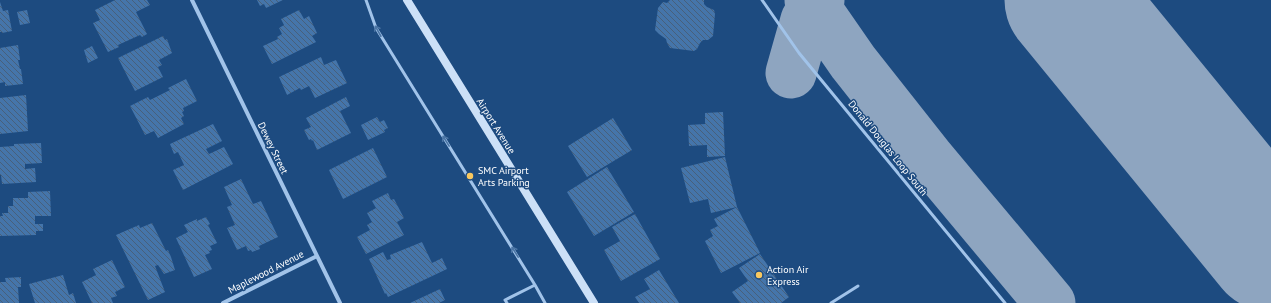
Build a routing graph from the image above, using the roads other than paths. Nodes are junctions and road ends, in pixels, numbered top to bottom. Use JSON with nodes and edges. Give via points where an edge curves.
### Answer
{"nodes":[{"id":1,"x":192,"y":0,"type":"edge"},
{"id":2,"x":366,"y":0,"type":"edge"},
{"id":3,"x":407,"y":0,"type":"edge"},
{"id":4,"x":762,"y":0,"type":"edge"},
{"id":5,"x":317,"y":256,"type":"junction"},
{"id":6,"x":535,"y":285,"type":"junction"},
{"id":7,"x":858,"y":286,"type":"dead end"},
{"id":8,"x":224,"y":303,"type":"edge"},
{"id":9,"x":340,"y":303,"type":"edge"},
{"id":10,"x":507,"y":303,"type":"edge"},
{"id":11,"x":545,"y":303,"type":"edge"},
{"id":12,"x":594,"y":303,"type":"edge"},
{"id":13,"x":831,"y":303,"type":"edge"},
{"id":14,"x":1005,"y":303,"type":"edge"}],
"edges":[{"from":1,"to":5,"type":"street","name":"Dewey Street"},
{"from":6,"to":2,"type":"lane","one_way":true,"via":[[376,28]]},
{"from":3,"to":12,"type":"street","name":"Airport Avenue"},
{"from":4,"to":14,"type":"lane","name":"Donald Douglas Loop South","via":[[800,53]]},
{"from":5,"to":8,"type":"street","name":"Maplewood Avenue"},
{"from":5,"to":9,"type":"street","name":"Dewey Street"},
{"from":6,"to":10,"type":"lane","via":[[505,300]]},
{"from":6,"to":11,"type":"lane"},
{"from":7,"to":13,"type":"lane"}]}
